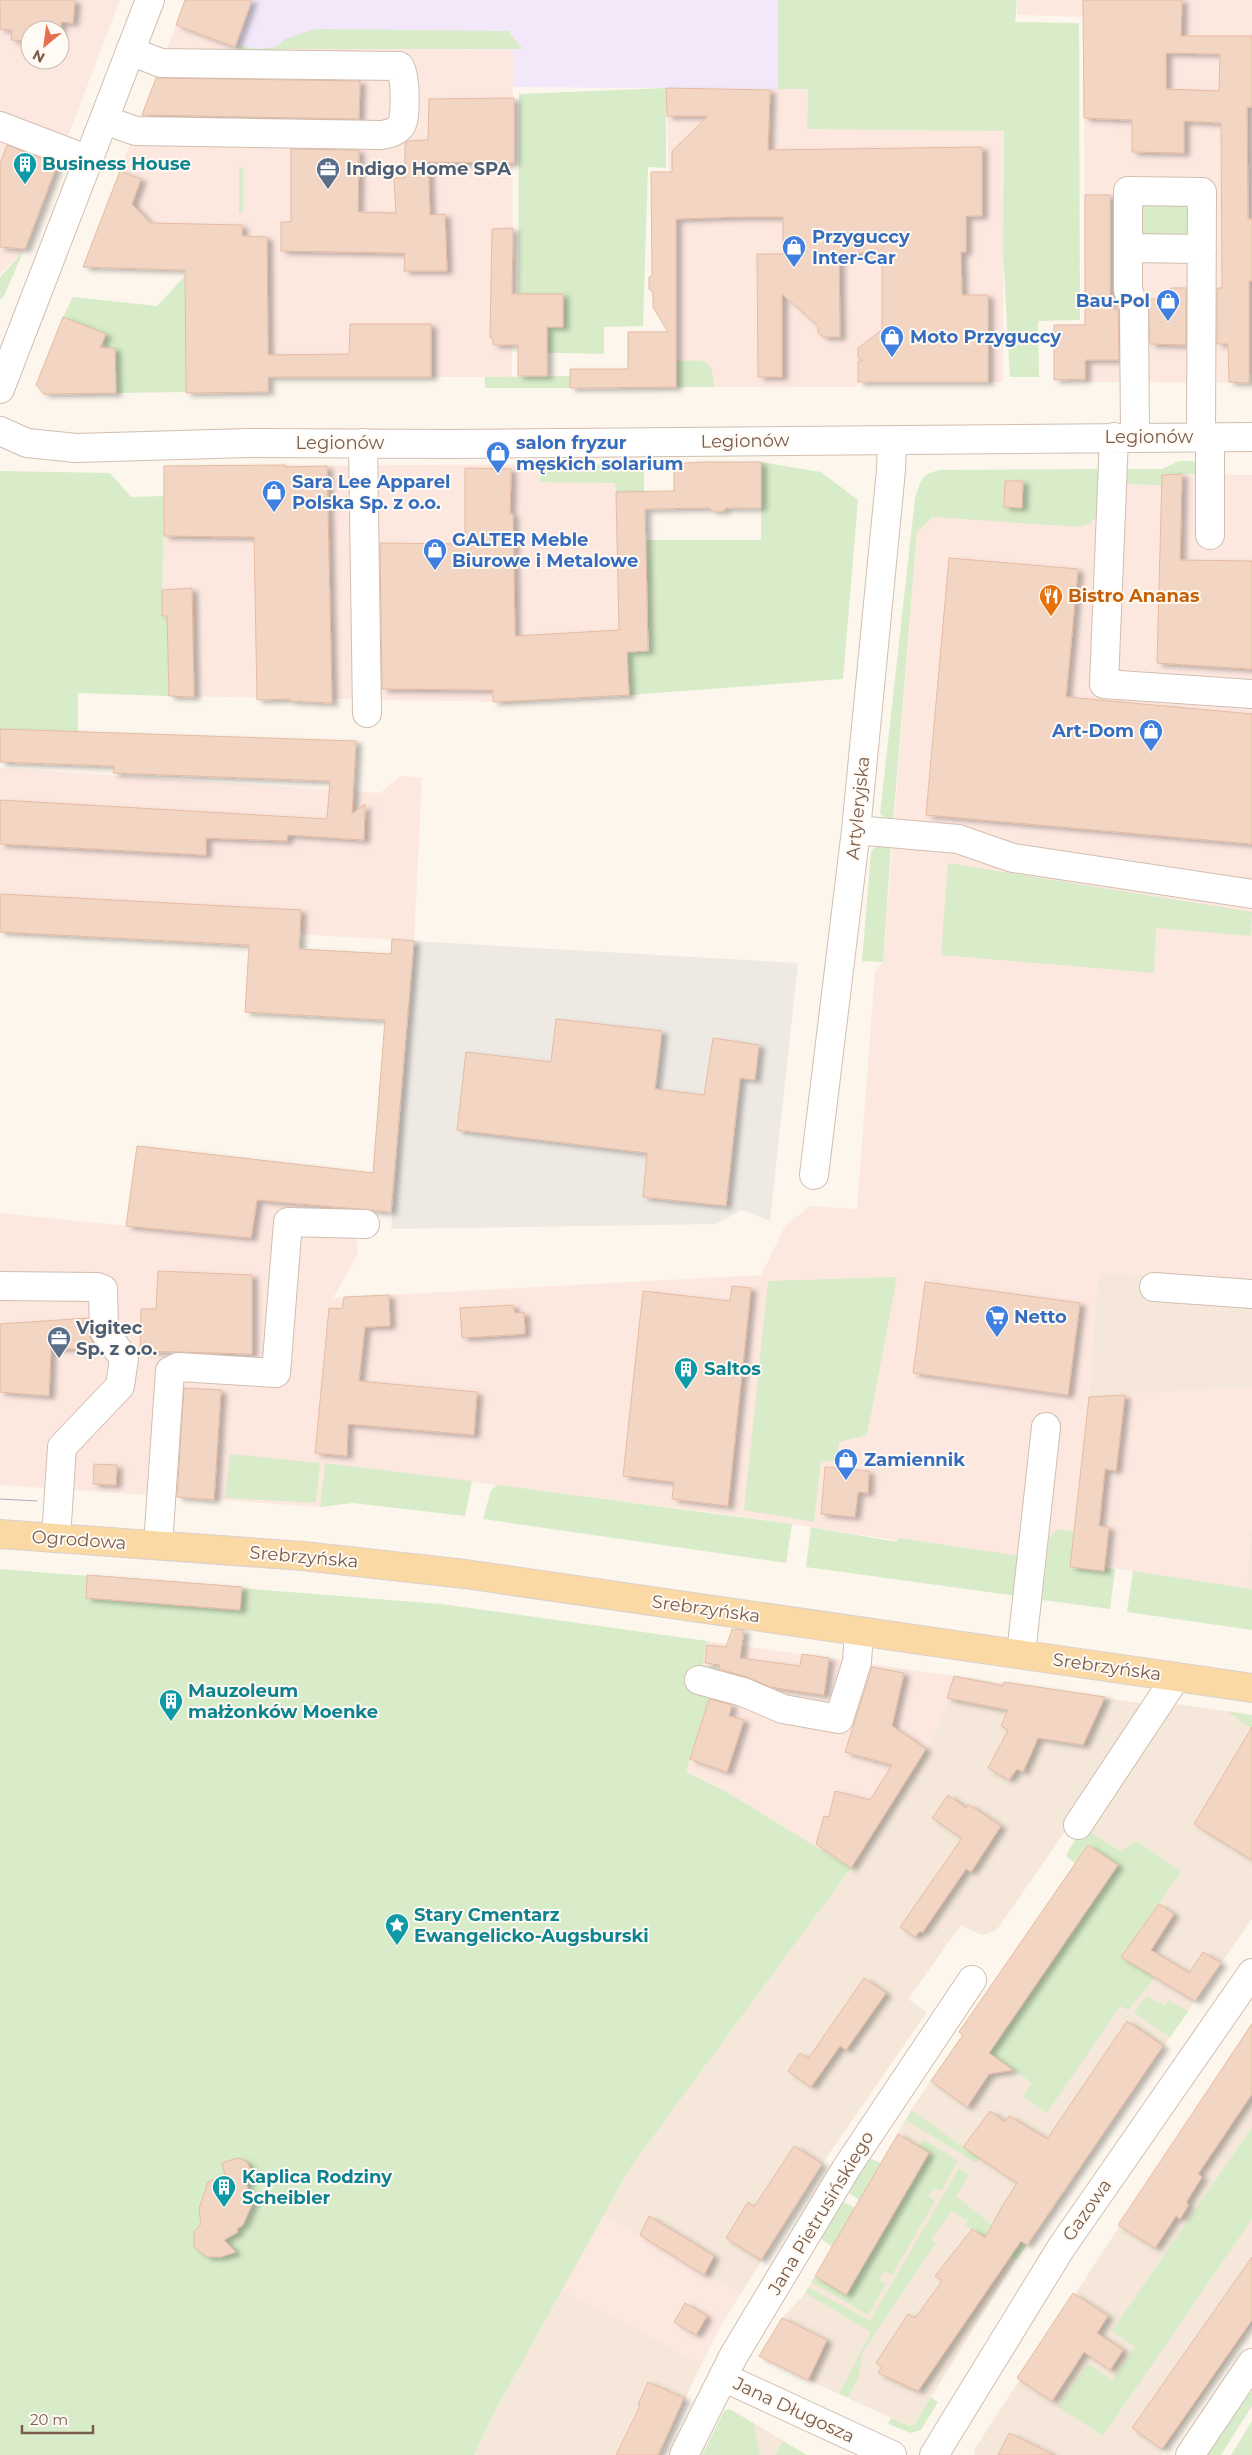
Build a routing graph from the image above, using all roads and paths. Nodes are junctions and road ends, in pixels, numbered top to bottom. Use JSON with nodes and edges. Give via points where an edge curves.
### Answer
{"nodes":[{"id":1,"x":150,"y":0,"type":"edge"},
{"id":2,"x":130,"y":52,"type":"junction"},
{"id":3,"x":104,"y":120,"type":"junction"},
{"id":4,"x":0,"y":126,"type":"edge"},
{"id":5,"x":89,"y":160,"type":"junction"},
{"id":6,"x":1128,"y":248,"type":"junction"},
{"id":7,"x":1202,"y":249,"type":"junction"},
{"id":8,"x":0,"y":389,"type":"edge"},
{"id":9,"x":0,"y":431,"type":"edge"},
{"id":10,"x":1125,"y":437,"type":"junction"},
{"id":11,"x":1252,"y":437,"type":"edge"},
{"id":12,"x":1206,"y":438,"type":"junction"},
{"id":13,"x":892,"y":441,"type":"junction"},
{"id":14,"x":363,"y":443,"type":"junction"},
{"id":15,"x":1210,"y":535,"type":"dead end"},
{"id":16,"x":1252,"y":694,"type":"edge"},
{"id":17,"x":367,"y":712,"type":"dead end"},
{"id":18,"x":856,"y":830,"type":"junction"},
{"id":19,"x":1252,"y":894,"type":"edge"},
{"id":20,"x":814,"y":1174,"type":"dead end"},
{"id":21,"x":365,"y":1224,"type":"dead end"},
{"id":22,"x":0,"y":1286,"type":"edge"},
{"id":23,"x":1154,"y":1287,"type":"dead end"},
{"id":24,"x":1252,"y":1294,"type":"edge"},
{"id":25,"x":1046,"y":1426,"type":"dead end"},
{"id":26,"x":0,"y":1534,"type":"edge"},
{"id":27,"x":56,"y":1538,"type":"junction"},
{"id":28,"x":158,"y":1545,"type":"junction"},
{"id":29,"x":859,"y":1632,"type":"junction"},
{"id":30,"x":1021,"y":1654,"type":"junction"},
{"id":31,"x":1176,"y":1677,"type":"junction"},
{"id":32,"x":699,"y":1680,"type":"dead end"},
{"id":33,"x":1252,"y":1688,"type":"edge"},
{"id":34,"x":1078,"y":1825,"type":"dead end"},
{"id":35,"x":1252,"y":1973,"type":"edge"},
{"id":36,"x":972,"y":1980,"type":"dead end"},
{"id":37,"x":1251,"y":2366,"type":"edge"},
{"id":38,"x":723,"y":2377,"type":"junction"},
{"id":39,"x":684,"y":2455,"type":"edge"},
{"id":40,"x":892,"y":2455,"type":"edge"},
{"id":41,"x":934,"y":2455,"type":"edge"},
{"id":42,"x":1190,"y":2455,"type":"edge"}],
"edges":[{"from":1,"to":2,"type":"street"},
{"from":2,"to":3,"type":"street"},
{"from":2,"to":3,"type":"street","via":[[161,63],[399,66],[405,76],[403,119],[398,129],[390,134],[136,131]]},
{"from":3,"to":5,"type":"street"},
{"from":4,"to":5,"type":"street"},
{"from":5,"to":8,"type":"street"},
{"from":6,"to":7,"type":"street"},
{"from":6,"to":7,"type":"street","via":[[1128,191],[1202,192]]},
{"from":6,"to":10,"type":"street","via":[[1128,290],[1134,307]]},
{"from":7,"to":12,"type":"street"},
{"from":9,"to":14,"type":"street","name":"Legionów","via":[[27,443],[68,447]]},
{"from":10,"to":12,"type":"street","name":"Legionów"},
{"from":10,"to":13,"type":"street","name":"Legionów"},
{"from":10,"to":16,"type":"street","via":[[1104,684]]},
{"from":11,"to":12,"type":"street","name":"Legionów"},
{"from":12,"to":15,"type":"street"},
{"from":13,"to":14,"type":"street","name":"Legionów"},
{"from":13,"to":18,"type":"street","name":"Artyleryjska","via":[[892,470]]},
{"from":14,"to":17,"type":"street"},
{"from":18,"to":19,"type":"street","via":[[958,839],[1013,858]]},
{"from":18,"to":20,"type":"street","name":"Artyleryjska"},
{"from":21,"to":28,"type":"street","via":[[288,1222],[276,1373],[178,1367],[170,1371]]},
{"from":22,"to":27,"type":"street","via":[[103,1289],[104,1331],[124,1358],[120,1386],[62,1447]]},
{"from":23,"to":24,"type":"street"},
{"from":25,"to":30,"type":"street"},
{"from":26,"to":27,"type":"main road","name":"Ogrodowa"},
{"from":27,"to":28,"type":"main road","name":"Ogrodowa"},
{"from":28,"to":29,"type":"main road","name":"Srebrzyńska","via":[[303,1556],[465,1574]]},
{"from":29,"to":30,"type":"main road","name":"Srebrzyńska"},
{"from":29,"to":32,"type":"street","via":[[857,1662],[839,1719],[783,1709],[743,1692]]},
{"from":30,"to":31,"type":"main road","name":"Srebrzyńska"},
{"from":31,"to":33,"type":"main road","name":"Srebrzyńska"},
{"from":31,"to":34,"type":"street"},
{"from":35,"to":41,"type":"street","name":"Gazowa","via":[[1061,2248]]},
{"from":36,"to":38,"type":"street","name":"Jana Pietrusińskiego","via":[[847,2167]]},
{"from":37,"to":42,"type":"street"},
{"from":38,"to":39,"type":"street","name":"Jana Pietrusińskiego"},
{"from":38,"to":40,"type":"street","name":"Jana Długosza"}]}
